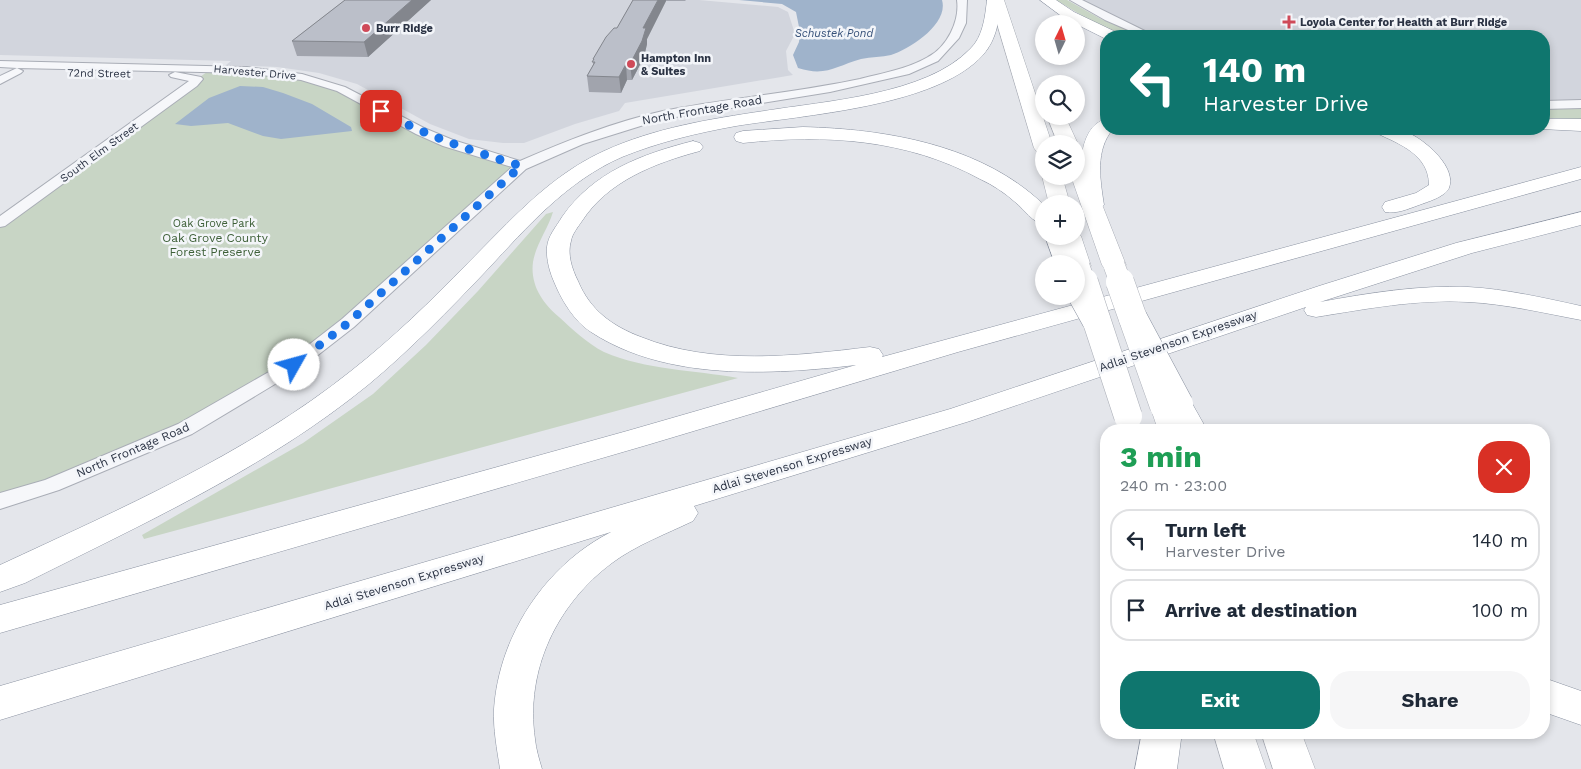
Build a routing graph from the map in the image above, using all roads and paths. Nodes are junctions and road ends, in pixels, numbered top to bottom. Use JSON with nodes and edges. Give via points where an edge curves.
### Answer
{"nodes":[{"id":1,"x":962,"y":0,"type":"edge"},
{"id":2,"x":995,"y":0,"type":"edge"},
{"id":3,"x":1047,"y":0,"type":"edge"},
{"id":4,"x":1075,"y":0,"type":"edge"},
{"id":5,"x":1101,"y":30,"type":"edge"},
{"id":6,"x":1136,"y":30,"type":"edge"},
{"id":7,"x":0,"y":64,"type":"edge"},
{"id":8,"x":0,"y":71,"type":"edge"},
{"id":9,"x":17,"y":72,"type":"junction"},
{"id":10,"x":197,"y":79,"type":"joint"},
{"id":11,"x":0,"y":81,"type":"edge"},
{"id":12,"x":1550,"y":104,"type":"edge"},
{"id":13,"x":1581,"y":104,"type":"edge"},
{"id":14,"x":1550,"y":124,"type":"edge"},
{"id":15,"x":1581,"y":125,"type":"edge"},
{"id":16,"x":1040,"y":135,"type":"edge"},
{"id":17,"x":1100,"y":135,"type":"edge"},
{"id":18,"x":1395,"y":135,"type":"edge"},
{"id":19,"x":521,"y":166,"type":"junction"},
{"id":20,"x":1581,"y":172,"type":"edge"},
{"id":21,"x":1085,"y":185,"type":"edge"},
{"id":22,"x":1093,"y":205,"type":"junction"},
{"id":23,"x":1035,"y":209,"type":"edge"},
{"id":24,"x":1581,"y":218,"type":"edge"},
{"id":25,"x":0,"y":223,"type":"edge"},
{"id":26,"x":1250,"y":264,"type":"junction"},
{"id":27,"x":1085,"y":296,"type":"edge"},
{"id":28,"x":1581,"y":313,"type":"edge"},
{"id":29,"x":1212,"y":329,"type":"junction"},
{"id":30,"x":949,"y":346,"type":"junction"},
{"id":31,"x":1172,"y":413,"type":"edge"},
{"id":32,"x":960,"y":415,"type":"junction"},
{"id":33,"x":1130,"y":423,"type":"edge"},
{"id":34,"x":1185,"y":424,"type":"edge"},
{"id":35,"x":0,"y":501,"type":"edge"},
{"id":36,"x":0,"y":579,"type":"edge"},
{"id":37,"x":0,"y":619,"type":"edge"},
{"id":38,"x":1550,"y":697,"type":"edge"},
{"id":39,"x":0,"y":703,"type":"edge"},
{"id":40,"x":1581,"y":708,"type":"edge"},
{"id":41,"x":1161,"y":739,"type":"edge"},
{"id":42,"x":1235,"y":739,"type":"edge"},
{"id":43,"x":1283,"y":739,"type":"edge"},
{"id":44,"x":521,"y":769,"type":"edge"},
{"id":45,"x":1156,"y":769,"type":"edge"},
{"id":46,"x":1245,"y":769,"type":"edge"},
{"id":47,"x":1294,"y":769,"type":"edge"}],
"edges":[{"from":1,"to":19,"type":"street","name":"North Frontage Road","via":[[964,7],[955,36],[934,59],[906,72],[830,89],[663,115],[578,141]]},
{"from":2,"to":16,"type":"main road"},
{"from":2,"to":36,"type":"main road","via":[[989,31],[982,46],[965,63],[929,82],[880,96],[668,135],[631,146],[570,176],[544,198],[416,329],[339,394],[242,459]]},
{"from":3,"to":5,"type":"main road"},
{"from":4,"to":6,"type":"street"},
{"from":7,"to":19,"type":"street","name":"Harvester Drive","via":[[246,70],[302,76],[341,89],[448,143]]},
{"from":8,"to":9,"type":"street","name":"72nd Street"},
{"from":9,"to":10,"type":"street","name":"72nd Street","via":[[185,75]]},
{"from":9,"to":11,"type":"street"},
{"from":10,"to":25,"type":"street","name":"South Elm Street"},
{"from":12,"to":13,"type":"street"},
{"from":14,"to":15,"type":"main road"},
{"from":17,"to":22,"type":"main road","via":[[1091,158]]},
{"from":18,"to":26,"type":"main road","via":[[1431,158],[1440,177],[1439,187],[1423,197],[1314,234]]},
{"from":19,"to":35,"type":"street","name":"North Frontage Road","via":[[348,323],[294,365],[185,429],[52,485]]},
{"from":20,"to":26,"type":"main road"},
{"from":21,"to":22,"type":"main road"},
{"from":22,"to":31,"type":"main road","bridge":true,"via":[[1133,318]]},
{"from":23,"to":30,"type":"main road","via":[[995,178],[925,148],[856,135],[796,132],[710,142],[635,167],[591,196],[572,218],[559,241],[559,263],[569,291],[593,321],[626,340],[668,355],[728,364],[780,364]]},
{"from":24,"to":29,"type":"main road","name":"Adlai Stevenson Expressway","via":[[1464,248]]},
{"from":26,"to":30,"type":"main road"},
{"from":27,"to":33,"type":"main road","bridge":true},
{"from":28,"to":29,"type":"main road","via":[[1513,300],[1454,294],[1407,296]]},
{"from":29,"to":32,"type":"main road","name":"Adlai Stevenson Expressway"},
{"from":30,"to":37,"type":"main road","via":[[618,444]]},
{"from":31,"to":34,"type":"main road"},
{"from":32,"to":39,"type":"main road","name":"Adlai Stevenson Expressway"},
{"from":32,"to":44,"type":"main road","via":[[691,509],[598,555],[557,594],[539,620],[526,648],[513,708]]},
{"from":38,"to":40,"type":"main road"},
{"from":41,"to":45,"type":"main road"},
{"from":42,"to":46,"type":"main road"},
{"from":43,"to":47,"type":"main road"}]}
